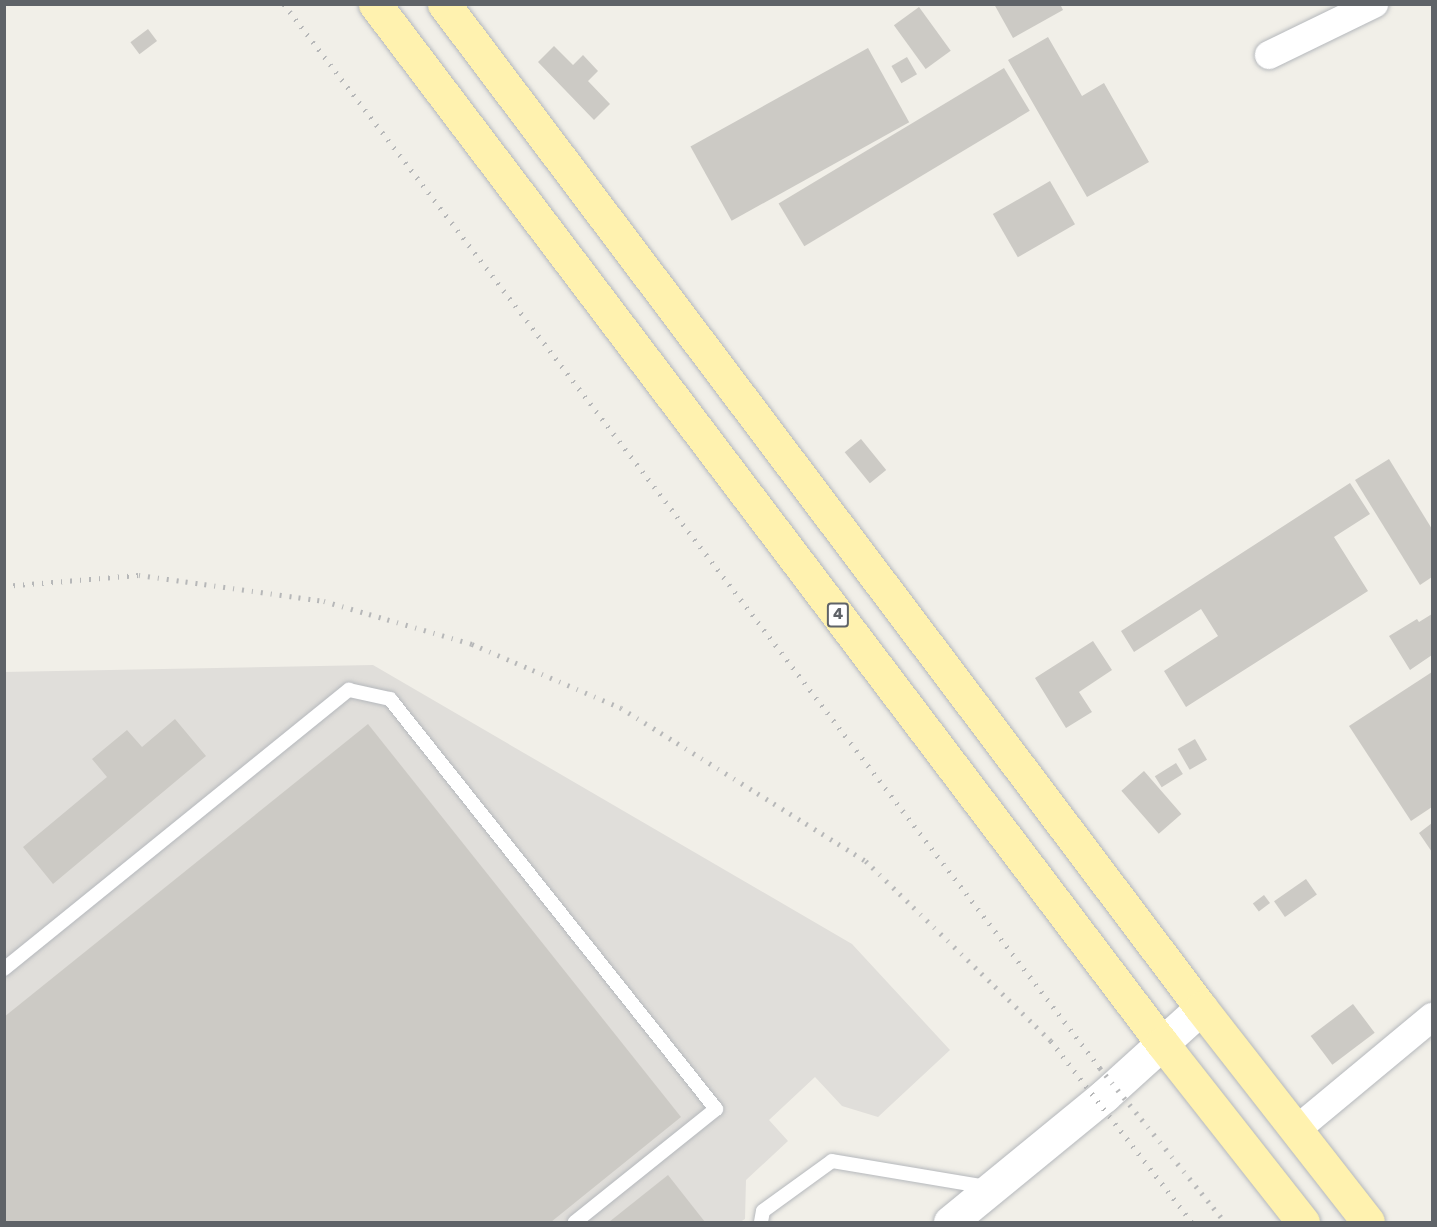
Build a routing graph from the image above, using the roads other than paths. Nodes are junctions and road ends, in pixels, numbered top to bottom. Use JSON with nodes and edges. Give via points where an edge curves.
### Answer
{"nodes":[{"id":1,"x":375,"y":4,"type":"edge"},
{"id":2,"x":444,"y":4,"type":"edge"},
{"id":3,"x":1374,"y":4,"type":"edge"},
{"id":4,"x":1269,"y":56,"type":"dead end"},
{"id":5,"x":4,"y":969,"type":"edge"},
{"id":6,"x":1201,"y":1008,"type":"junction"},
{"id":7,"x":1432,"y":1017,"type":"edge"},
{"id":8,"x":1162,"y":1043,"type":"junction"},
{"id":9,"x":1296,"y":1130,"type":"junction"},
{"id":10,"x":992,"y":1188,"type":"junction"},
{"id":11,"x":575,"y":1222,"type":"edge"},
{"id":12,"x":761,"y":1222,"type":"edge"},
{"id":13,"x":950,"y":1222,"type":"edge"},
{"id":14,"x":1303,"y":1222,"type":"edge"},
{"id":15,"x":1368,"y":1222,"type":"edge"}],
"edges":[{"from":1,"to":8,"type":"main road","number":"4"},
{"from":2,"to":6,"type":"main road"},
{"from":3,"to":4,"type":"street"},
{"from":5,"to":11,"type":"lane","via":[[349,690],[390,699],[716,1108]]},
{"from":6,"to":8,"type":"street"},
{"from":6,"to":9,"type":"main road"},
{"from":7,"to":9,"type":"street"},
{"from":8,"to":10,"type":"street"},
{"from":8,"to":14,"type":"main road","number":"4"},
{"from":9,"to":15,"type":"main road"},
{"from":10,"to":12,"type":"lane","via":[[832,1161],[763,1211]]},
{"from":10,"to":13,"type":"street"}]}
